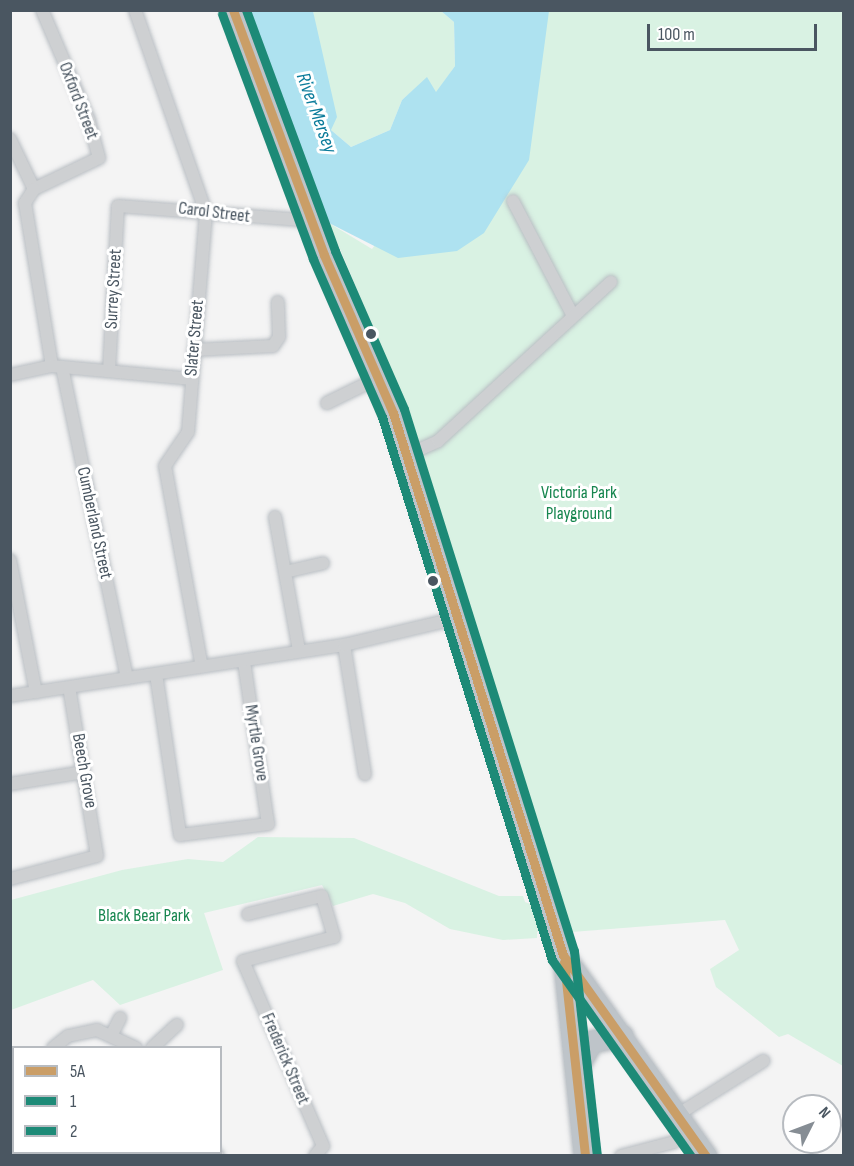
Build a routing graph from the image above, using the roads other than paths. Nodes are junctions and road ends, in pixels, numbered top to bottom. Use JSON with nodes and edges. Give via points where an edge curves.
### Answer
{"nodes":[{"id":1,"x":42,"y":10,"type":"edge"},
{"id":2,"x":135,"y":10,"type":"edge"},
{"id":3,"x":233,"y":10,"type":"edge"},
{"id":4,"x":11,"y":141,"type":"edge"},
{"id":5,"x":34,"y":189,"type":"junction"},
{"id":6,"x":513,"y":201,"type":"dead end"},
{"id":7,"x":118,"y":206,"type":"joint"},
{"id":8,"x":206,"y":213,"type":"junction"},
{"id":9,"x":311,"y":221,"type":"junction"},
{"id":10,"x":611,"y":282,"type":"dead end"},
{"id":11,"x":278,"y":302,"type":"dead end"},
{"id":12,"x":572,"y":314,"type":"junction"},
{"id":13,"x":194,"y":350,"type":"junction"},
{"id":14,"x":57,"y":366,"type":"junction"},
{"id":15,"x":109,"y":371,"type":"junction"},
{"id":16,"x":10,"y":375,"type":"edge"},
{"id":17,"x":378,"y":378,"type":"junction"},
{"id":18,"x":192,"y":379,"type":"junction"},
{"id":19,"x":327,"y":403,"type":"dead end"},
{"id":20,"x":407,"y":455,"type":"junction"},
{"id":21,"x":275,"y":517,"type":"dead end"},
{"id":22,"x":10,"y":560,"type":"edge"},
{"id":23,"x":323,"y":563,"type":"dead end"},
{"id":24,"x":285,"y":572,"type":"junction"},
{"id":25,"x":458,"y":618,"type":"junction"},
{"id":26,"x":344,"y":645,"type":"junction"},
{"id":27,"x":299,"y":651,"type":"junction"},
{"id":28,"x":244,"y":662,"type":"junction"},
{"id":29,"x":202,"y":667,"type":"junction"},
{"id":30,"x":156,"y":674,"type":"junction"},
{"id":31,"x":127,"y":678,"type":"junction"},
{"id":32,"x":69,"y":687,"type":"junction"},
{"id":33,"x":36,"y":692,"type":"junction"},
{"id":34,"x":10,"y":696,"type":"edge"},
{"id":35,"x":84,"y":772,"type":"junction"},
{"id":36,"x":365,"y":774,"type":"dead end"},
{"id":37,"x":10,"y":784,"type":"edge"},
{"id":38,"x":10,"y":879,"type":"edge"},
{"id":39,"x":248,"y":914,"type":"dead end"},
{"id":40,"x":563,"y":955,"type":"junction"},
{"id":41,"x":120,"y":1018,"type":"dead end"},
{"id":42,"x":177,"y":1025,"type":"dead end"},
{"id":43,"x":112,"y":1034,"type":"junction"},
{"id":44,"x":622,"y":1036,"type":"junction"},
{"id":45,"x":55,"y":1046,"type":"edge"},
{"id":46,"x":134,"y":1046,"type":"edge"},
{"id":47,"x":153,"y":1046,"type":"edge"},
{"id":48,"x":763,"y":1061,"type":"dead end"},
{"id":49,"x":577,"y":1069,"type":"junction"},
{"id":50,"x":682,"y":1136,"type":"edge"},
{"id":51,"x":315,"y":1155,"type":"edge"},
{"id":52,"x":585,"y":1155,"type":"edge"},
{"id":53,"x":621,"y":1155,"type":"edge"},
{"id":54,"x":706,"y":1155,"type":"edge"}],
"edges":[{"from":1,"to":5,"type":"street","name":"Oxford Street","via":[[89,120],[99,159]]},
{"from":2,"to":8,"type":"street","name":"Slater Street"},
{"from":3,"to":9,"type":"highway"},
{"from":4,"to":5,"type":"street"},
{"from":5,"to":14,"type":"street","name":"Cumberland Street","via":[[25,203]]},
{"from":6,"to":12,"type":"street"},
{"from":7,"to":8,"type":"street","name":"Carol Street"},
{"from":7,"to":15,"type":"street","name":"Surrey Street"},
{"from":8,"to":9,"type":"street","name":"Carol Street"},
{"from":8,"to":13,"type":"street","name":"Slater Street"},
{"from":9,"to":17,"type":"highway"},
{"from":10,"to":12,"type":"street"},
{"from":11,"to":13,"type":"street","via":[[279,337],[273,346]]},
{"from":12,"to":20,"type":"street","via":[[438,441]]},
{"from":13,"to":18,"type":"street","name":"Slater Street"},
{"from":14,"to":15,"type":"street"},
{"from":14,"to":16,"type":"street"},
{"from":14,"to":31,"type":"street","name":"Cumberland Street"},
{"from":15,"to":18,"type":"street"},
{"from":17,"to":19,"type":"street"},
{"from":17,"to":20,"type":"highway"},
{"from":18,"to":29,"type":"street","name":"Slater Street","via":[[188,432],[165,466]]},
{"from":20,"to":25,"type":"highway"},
{"from":21,"to":24,"type":"street"},
{"from":22,"to":33,"type":"street"},
{"from":23,"to":24,"type":"street"},
{"from":24,"to":27,"type":"street"},
{"from":25,"to":26,"type":"street"},
{"from":25,"to":40,"type":"highway"},
{"from":26,"to":27,"type":"street"},
{"from":26,"to":36,"type":"street"},
{"from":27,"to":28,"type":"street"},
{"from":28,"to":29,"type":"street"},
{"from":28,"to":30,"type":"street","name":"Myrtle Grove","via":[[268,824],[180,835]]},
{"from":29,"to":30,"type":"street"},
{"from":30,"to":31,"type":"street"},
{"from":31,"to":32,"type":"street"},
{"from":32,"to":33,"type":"street"},
{"from":32,"to":35,"type":"street","name":"Beech Grove"},
{"from":33,"to":34,"type":"street"},
{"from":35,"to":37,"type":"street"},
{"from":35,"to":38,"type":"street","name":"Beech Grove","via":[[97,856]]},
{"from":39,"to":51,"type":"street","name":"Frederick Street","via":[[322,896],[334,937],[243,962],[323,1146]]},
{"from":40,"to":44,"type":"highway"},
{"from":40,"to":49,"type":"highway"},
{"from":41,"to":43,"type":"street"},
{"from":42,"to":47,"type":"street"},
{"from":43,"to":45,"type":"street","via":[[83,1030]]},
{"from":43,"to":46,"type":"street"},
{"from":44,"to":49,"type":"highway","via":[[591,1042]]},
{"from":44,"to":50,"type":"highway"},
{"from":48,"to":50,"type":"street"},
{"from":49,"to":52,"type":"highway"},
{"from":50,"to":53,"type":"street"},
{"from":50,"to":54,"type":"highway"}]}
